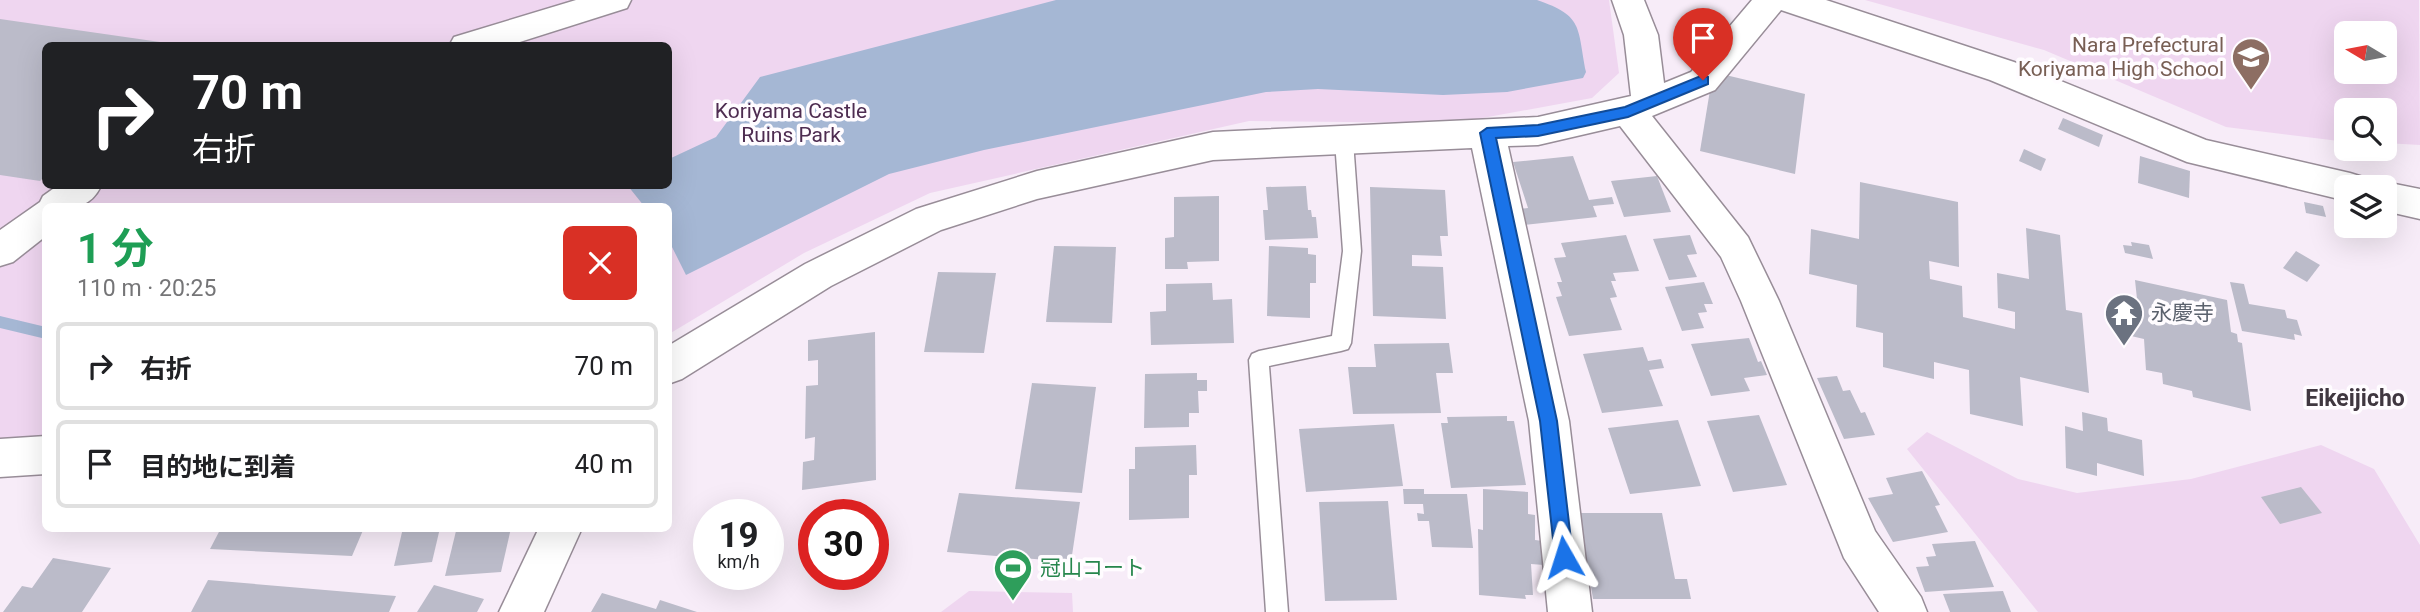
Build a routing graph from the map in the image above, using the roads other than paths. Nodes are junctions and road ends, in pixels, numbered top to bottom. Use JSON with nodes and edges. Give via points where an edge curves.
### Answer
{"nodes":[{"id":1,"x":615,"y":0,"type":"edge"},
{"id":2,"x":1628,"y":0,"type":"edge"},
{"id":3,"x":1771,"y":0,"type":"edge"},
{"id":4,"x":1789,"y":0,"type":"edge"},
{"id":5,"x":479,"y":42,"type":"edge"},
{"id":6,"x":1638,"y":107,"type":"junction"},
{"id":7,"x":1487,"y":133,"type":"junction"},
{"id":8,"x":1343,"y":141,"type":"junction"},
{"id":9,"x":2334,"y":183,"type":"edge"},
{"id":10,"x":79,"y":189,"type":"edge"},
{"id":11,"x":2397,"y":199,"type":"edge"},
{"id":12,"x":60,"y":203,"type":"edge"},
{"id":13,"x":2420,"y":204,"type":"edge"},
{"id":14,"x":42,"y":218,"type":"edge"},
{"id":15,"x":0,"y":251,"type":"edge"},
{"id":16,"x":672,"y":366,"type":"edge"},
{"id":17,"x":42,"y":454,"type":"edge"},
{"id":18,"x":0,"y":458,"type":"edge"},
{"id":19,"x":559,"y":532,"type":"edge"},
{"id":20,"x":522,"y":612,"type":"edge"},
{"id":21,"x":1277,"y":612,"type":"edge"},
{"id":22,"x":1570,"y":612,"type":"edge"},
{"id":23,"x":1905,"y":612,"type":"edge"}],
"edges":[{"from":1,"to":5,"type":"street"},
{"from":2,"to":6,"type":"street","via":[[1641,36]]},
{"from":3,"to":6,"type":"street","via":[[1703,80]]},
{"from":4,"to":9,"type":"street","via":[[2002,71],[2200,152]]},
{"from":6,"to":7,"type":"street","via":[[1538,131]]},
{"from":6,"to":23,"type":"street","via":[[1735,248],[1859,544]]},
{"from":7,"to":8,"type":"street"},
{"from":7,"to":22,"type":"street","via":[[1549,421]]},
{"from":8,"to":16,"type":"street","via":[[1213,146],[1037,185],[929,219],[818,275]]},
{"from":8,"to":21,"type":"lane","via":[[1352,251],[1341,343],[1259,360]]},
{"from":10,"to":12,"type":"street"},
{"from":11,"to":13,"type":"street"},
{"from":14,"to":15,"type":"street"},
{"from":17,"to":18,"type":"street"},
{"from":19,"to":20,"type":"street"}]}
